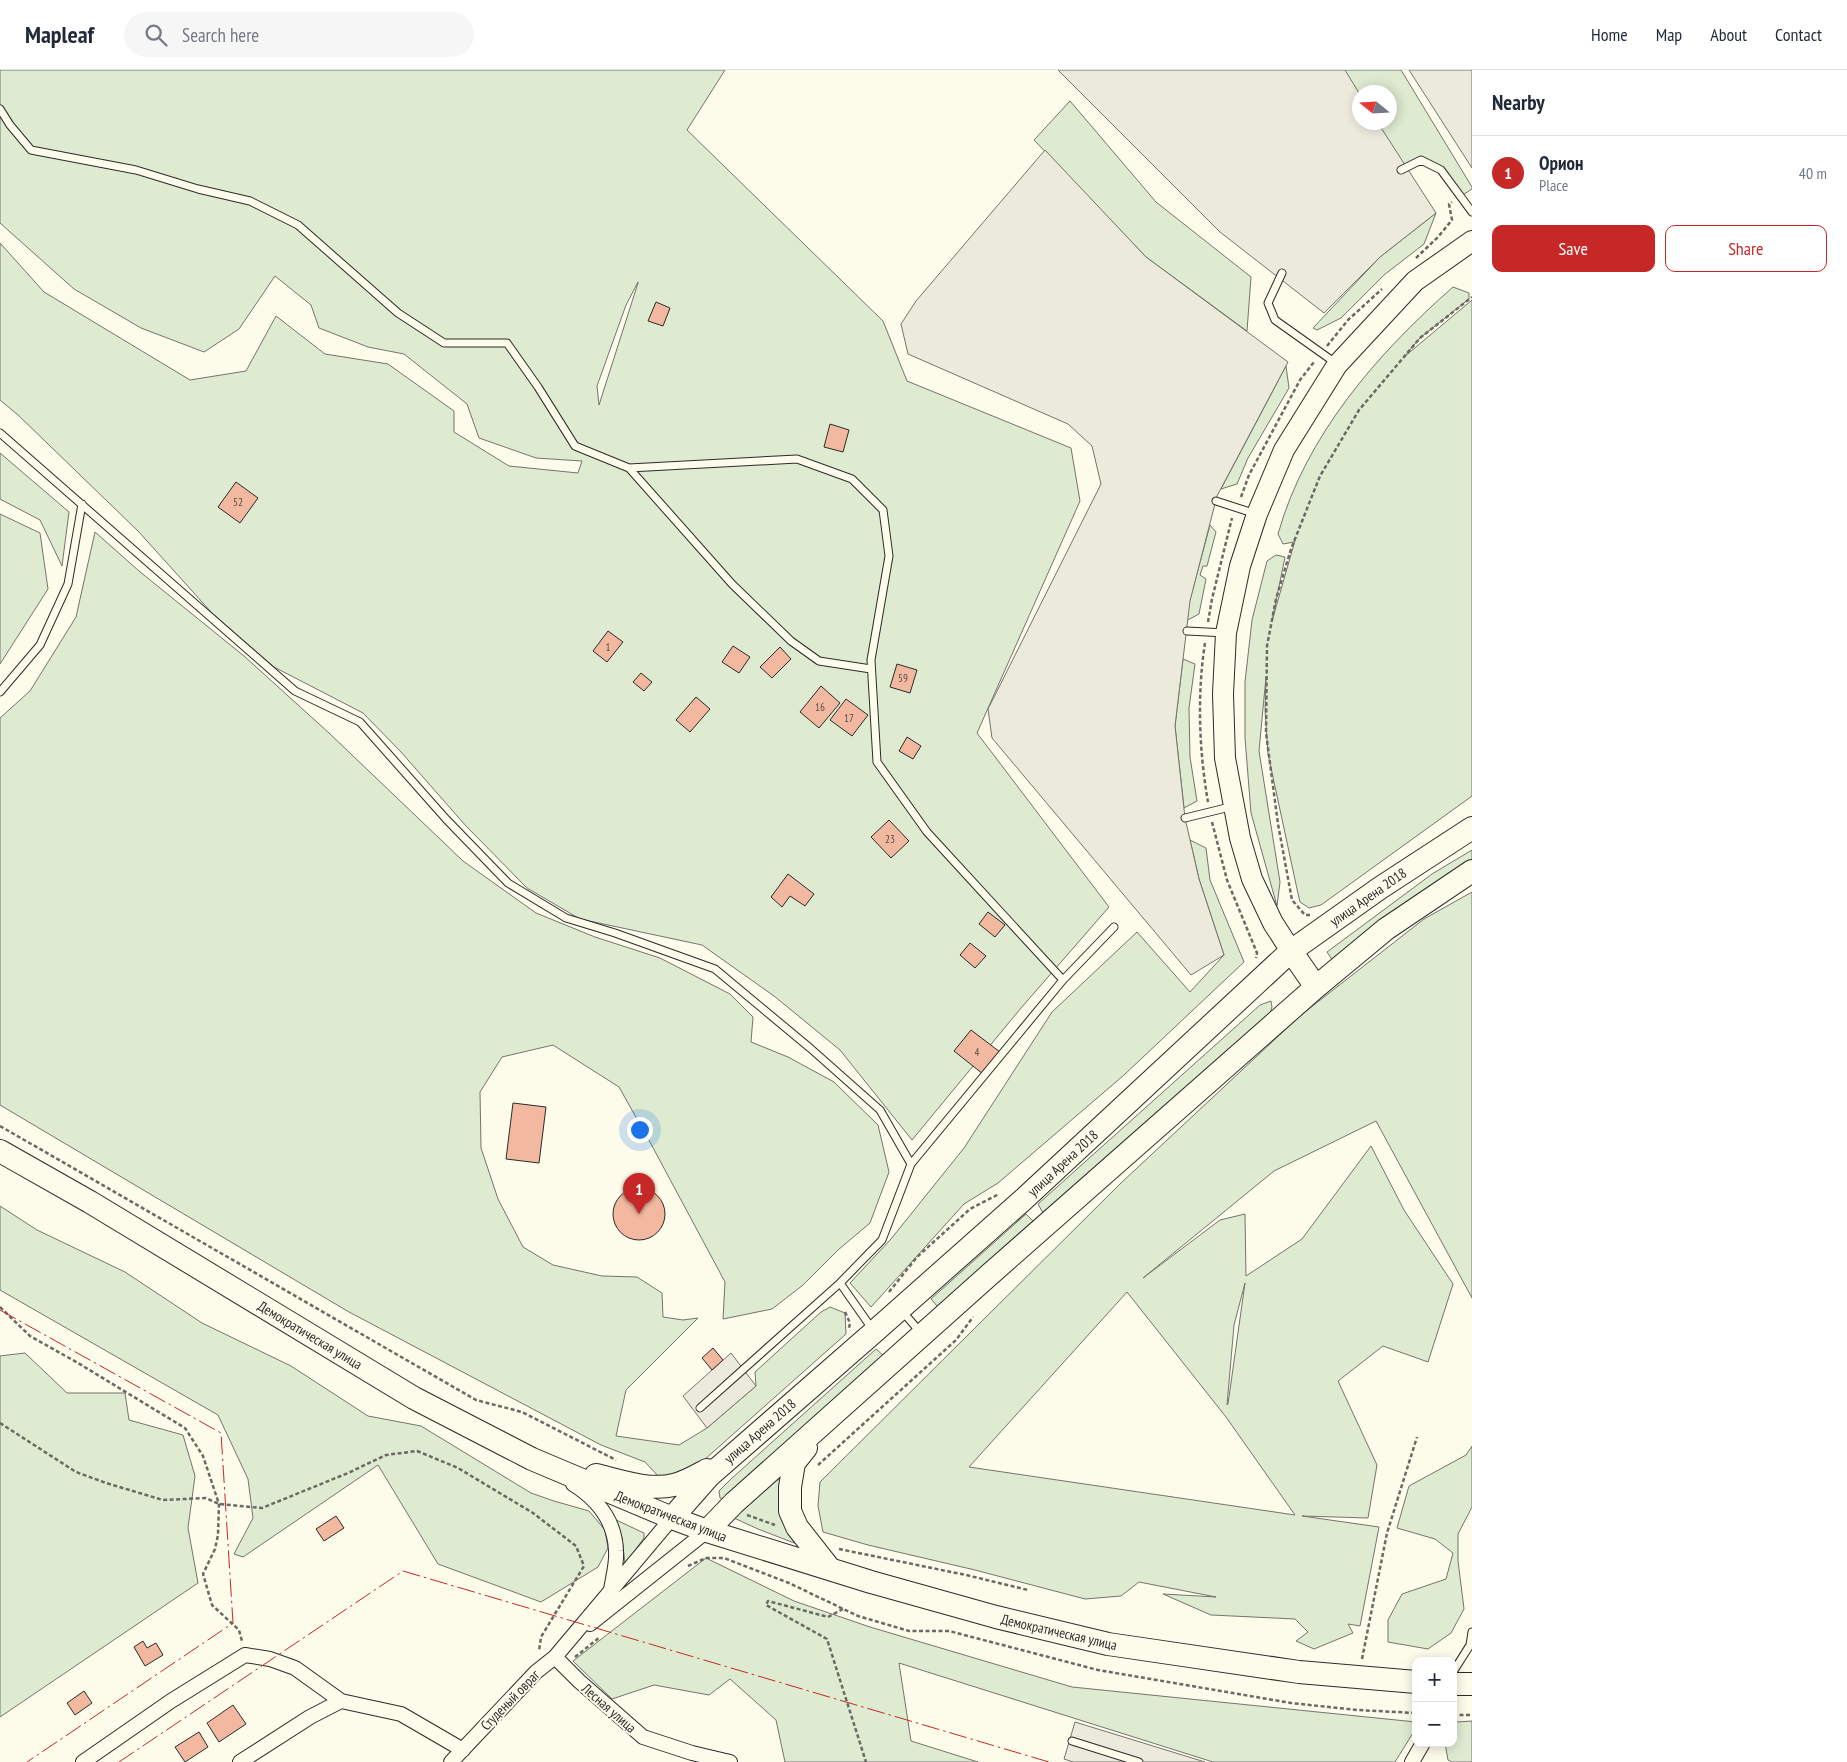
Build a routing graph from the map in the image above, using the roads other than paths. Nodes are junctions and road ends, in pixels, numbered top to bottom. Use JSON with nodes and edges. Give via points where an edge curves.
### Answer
{"nodes":[{"id":1,"x":0,"y":109,"type":"edge"},
{"id":2,"x":1400,"y":170,"type":"dead end"},
{"id":3,"x":1472,"y":212,"type":"edge"},
{"id":4,"x":1472,"y":241,"type":"edge"},
{"id":5,"x":1282,"y":273,"type":"dead end"},
{"id":6,"x":1329,"y":359,"type":"junction"},
{"id":7,"x":0,"y":433,"type":"edge"},
{"id":8,"x":629,"y":468,"type":"junction"},
{"id":9,"x":1216,"y":501,"type":"dead end"},
{"id":10,"x":82,"y":504,"type":"junction"},
{"id":11,"x":1257,"y":514,"type":"junction"},
{"id":12,"x":1187,"y":631,"type":"dead end"},
{"id":13,"x":1216,"y":633,"type":"junction"},
{"id":14,"x":871,"y":669,"type":"junction"},
{"id":15,"x":0,"y":692,"type":"edge"},
{"id":16,"x":1234,"y":806,"type":"junction"},
{"id":17,"x":1185,"y":818,"type":"dead end"},
{"id":18,"x":1472,"y":828,"type":"edge"},
{"id":19,"x":1472,"y":871,"type":"edge"},
{"id":20,"x":1114,"y":927,"type":"dead end"},
{"id":21,"x":1291,"y":951,"type":"junction"},
{"id":22,"x":1063,"y":980,"type":"junction"},
{"id":23,"x":1316,"y":987,"type":"junction"},
{"id":24,"x":0,"y":1151,"type":"edge"},
{"id":25,"x":911,"y":1164,"type":"junction"},
{"id":26,"x":840,"y":1283,"type":"junction"},
{"id":27,"x":893,"y":1302,"type":"junction"},
{"id":28,"x":874,"y":1332,"type":"junction"},
{"id":29,"x":922,"y":1335,"type":"junction"},
{"id":30,"x":700,"y":1408,"type":"dead end"},
{"id":31,"x":826,"y":1422,"type":"junction"},
{"id":32,"x":532,"y":1459,"type":"junction"},
{"id":33,"x":728,"y":1459,"type":"junction"},
{"id":34,"x":672,"y":1518,"type":"junction"},
{"id":35,"x":707,"y":1531,"type":"junction"},
{"id":36,"x":830,"y":1570,"type":"junction"},
{"id":37,"x":611,"y":1590,"type":"junction"},
{"id":38,"x":1472,"y":1632,"type":"edge"},
{"id":39,"x":570,"y":1640,"type":"junction"},
{"id":40,"x":560,"y":1662,"type":"junction"},
{"id":41,"x":1457,"y":1666,"type":"edge"},
{"id":42,"x":1412,"y":1682,"type":"edge"},
{"id":43,"x":1457,"y":1684,"type":"edge"},
{"id":44,"x":1472,"y":1684,"type":"edge"},
{"id":45,"x":341,"y":1701,"type":"junction"},
{"id":46,"x":1072,"y":1742,"type":"dead end"},
{"id":47,"x":1421,"y":1747,"type":"edge"},
{"id":48,"x":463,"y":1750,"type":"junction"},
{"id":49,"x":689,"y":1757,"type":"edge"},
{"id":50,"x":83,"y":1762,"type":"edge"},
{"id":51,"x":240,"y":1762,"type":"edge"},
{"id":52,"x":451,"y":1762,"type":"edge"},
{"id":53,"x":730,"y":1762,"type":"edge"},
{"id":54,"x":1139,"y":1762,"type":"edge"},
{"id":55,"x":1412,"y":1762,"type":"edge"}],
"edges":[{"from":1,"to":8,"type":"lane","via":[[31,150],[136,170],[250,201],[298,225],[398,313],[444,343],[507,343],[575,446]]},
{"from":2,"to":3,"type":"lane","via":[[1421,160],[1441,170]]},
{"from":4,"to":6,"type":"main road","via":[[1415,281]]},
{"from":5,"to":6,"type":"lane","via":[[1268,303],[1275,320]]},
{"from":6,"to":11,"type":"main road"},
{"from":7,"to":10,"type":"lane"},
{"from":8,"to":14,"type":"lane","via":[[732,584],[791,641],[819,661]]},
{"from":8,"to":14,"type":"lane","via":[[797,459],[852,479],[883,510],[889,556]]},
{"from":9,"to":11,"type":"lane"},
{"from":10,"to":15,"type":"lane","via":[[68,584],[40,645]]},
{"from":10,"to":25,"type":"lane","via":[[295,691],[360,722],[508,883],[566,918],[715,969],[880,1110]]},
{"from":11,"to":13,"type":"main road"},
{"from":12,"to":13,"type":"lane"},
{"from":13,"to":16,"type":"main road","via":[[1226,758]]},
{"from":14,"to":22,"type":"lane","via":[[877,762],[927,832]]},
{"from":16,"to":17,"type":"lane"},
{"from":16,"to":21,"type":"main road","via":[[1252,879]]},
{"from":18,"to":21,"type":"main road","name":"улица Арена 2018"},
{"from":19,"to":23,"type":"main road","via":[[1386,929]]},
{"from":20,"to":22,"type":"lane"},
{"from":21,"to":23,"type":"main road"},
{"from":21,"to":27,"type":"main road","name":"улица Арена 2018","via":[[1024,1199]]},
{"from":22,"to":25,"type":"lane"},
{"from":23,"to":29,"type":"main road"},
{"from":24,"to":32,"type":"main road","name":"Демократическая улица","via":[[99,1207],[414,1398]]},
{"from":25,"to":26,"type":"lane","via":[[882,1240]]},
{"from":26,"to":28,"type":"lane"},
{"from":26,"to":30,"type":"lane"},
{"from":27,"to":28,"type":"main road","name":"улица Арена 2018"},
{"from":27,"to":29,"type":"lane"},
{"from":28,"to":33,"type":"main road","name":"улица Арена 2018"},
{"from":29,"to":31,"type":"main road"},
{"from":31,"to":35,"type":"main road"},
{"from":31,"to":36,"type":"main road","via":[[794,1463],[790,1511],[797,1527]]},
{"from":32,"to":33,"type":"main road","via":[[650,1487],[674,1486]]},
{"from":32,"to":34,"type":"main road","name":"Демократическая улица"},
{"from":32,"to":37,"type":"street","via":[[586,1492],[607,1516],[615,1535],[616,1552]]},
{"from":33,"to":34,"type":"main road","name":"улица Арена 2018","via":[[695,1490]]},
{"from":34,"to":35,"type":"main road","name":"Демократическая улица"},
{"from":34,"to":37,"type":"street"},
{"from":35,"to":36,"type":"main road","name":"Демократическая улица"},
{"from":35,"to":39,"type":"street"},
{"from":36,"to":42,"type":"main road","name":"Демократическая улица","via":[[1108,1644],[1299,1672]]},
{"from":37,"to":39,"type":"street"},
{"from":38,"to":41,"type":"lane","via":[[1470,1645]]},
{"from":39,"to":40,"type":"street","name":"Студеный овраг"},
{"from":40,"to":48,"type":"street","name":"Студеный овраг","via":[[536,1672]]},
{"from":40,"to":49,"type":"street","name":"Лесная улица","via":[[643,1737]]},
{"from":43,"to":44,"type":"main road"},
{"from":45,"to":48,"type":"street","via":[[401,1714]]},
{"from":45,"to":50,"type":"street","via":[[295,1668],[245,1655]]},
{"from":45,"to":51,"type":"street"},
{"from":46,"to":54,"type":"lane"},
{"from":47,"to":55,"type":"street"},
{"from":48,"to":52,"type":"street","name":"Студеный овраг"},
{"from":49,"to":53,"type":"street","name":"Лесная улица"}]}
